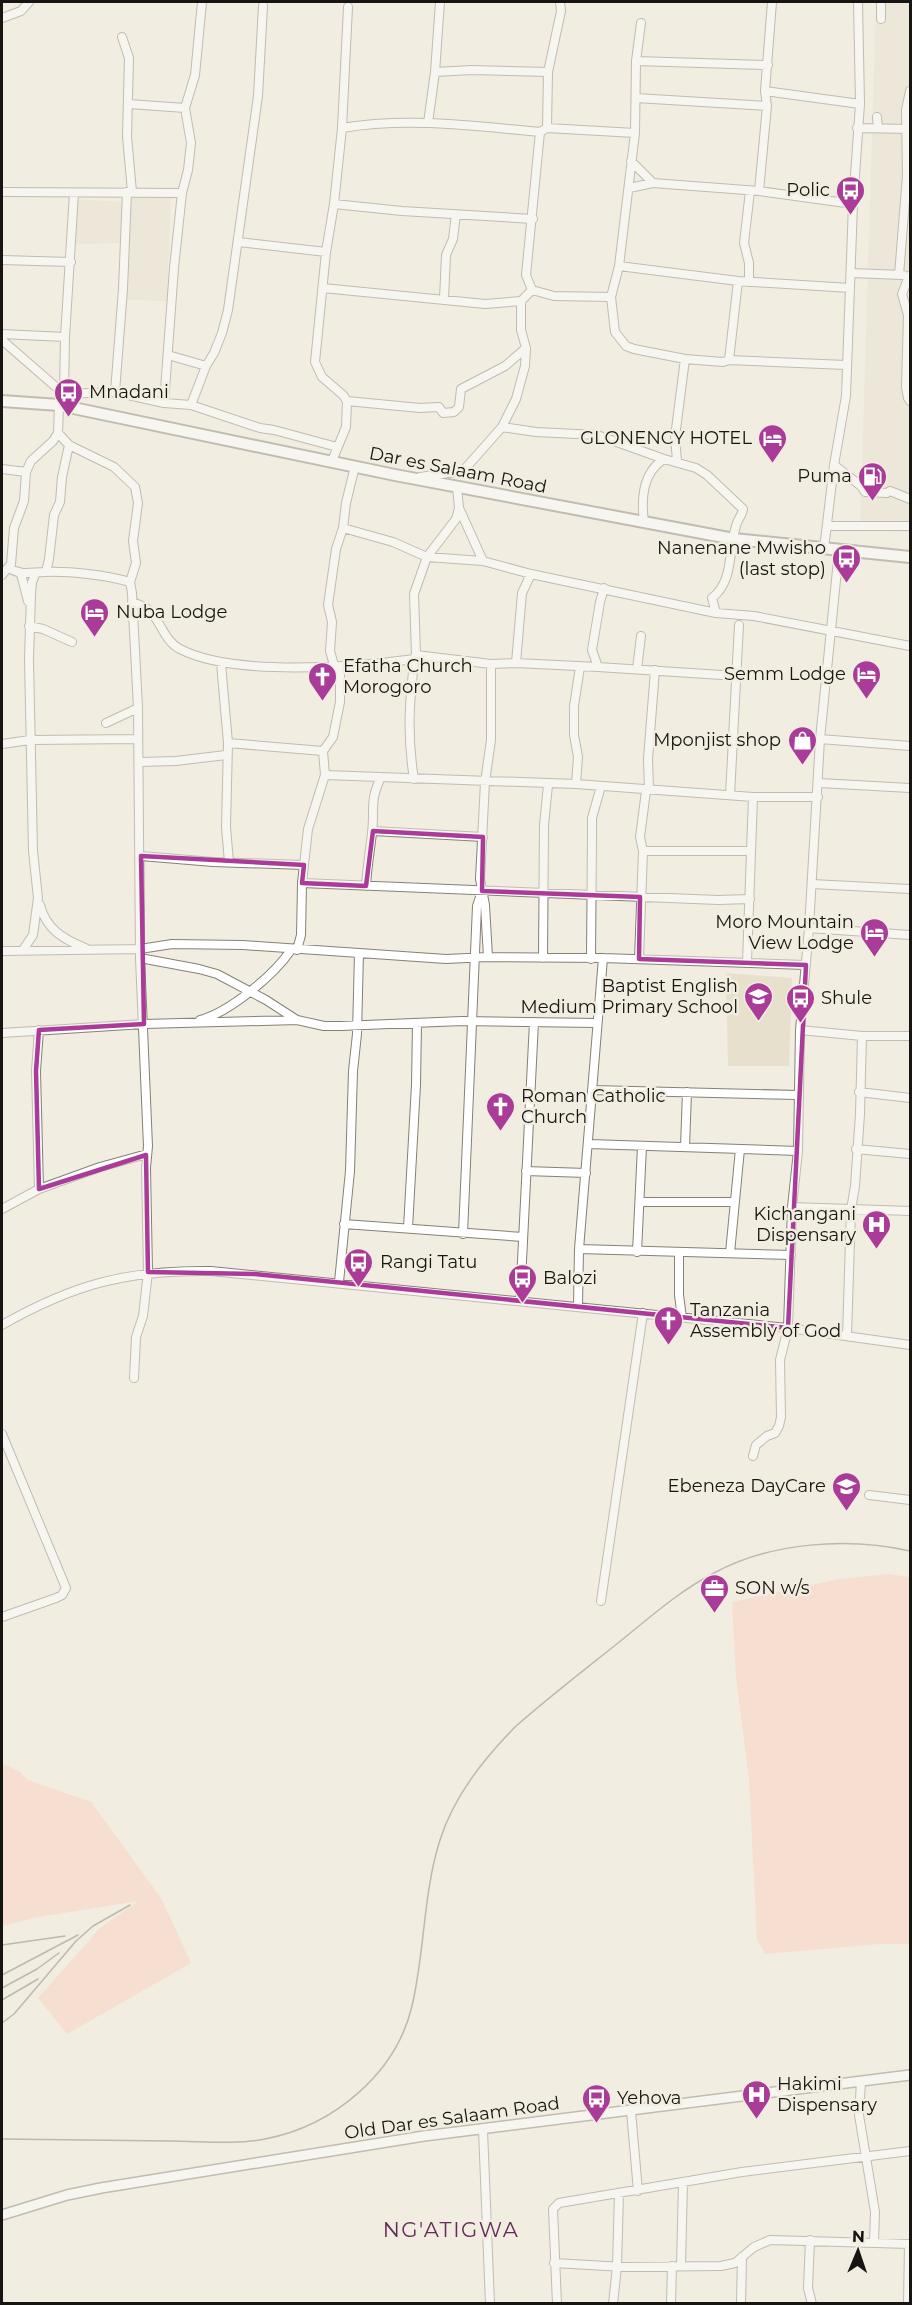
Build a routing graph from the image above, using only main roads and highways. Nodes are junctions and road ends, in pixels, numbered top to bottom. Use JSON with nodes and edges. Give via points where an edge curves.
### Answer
{"nodes":[{"id":1,"x":2,"y":400,"type":"edge"},
{"id":2,"x":910,"y":557,"type":"edge"},
{"id":3,"x":910,"y":2075,"type":"edge"},
{"id":4,"x":2,"y":2215,"type":"edge"}],
"edges":[{"from":1,"to":2,"type":"highway","name":"Dar es Salaam Road","via":[[59,405],[734,539]]},
{"from":3,"to":4,"type":"main road","name":"Old Dar es Salaam Road","via":[[424,2136],[101,2188]]}]}
